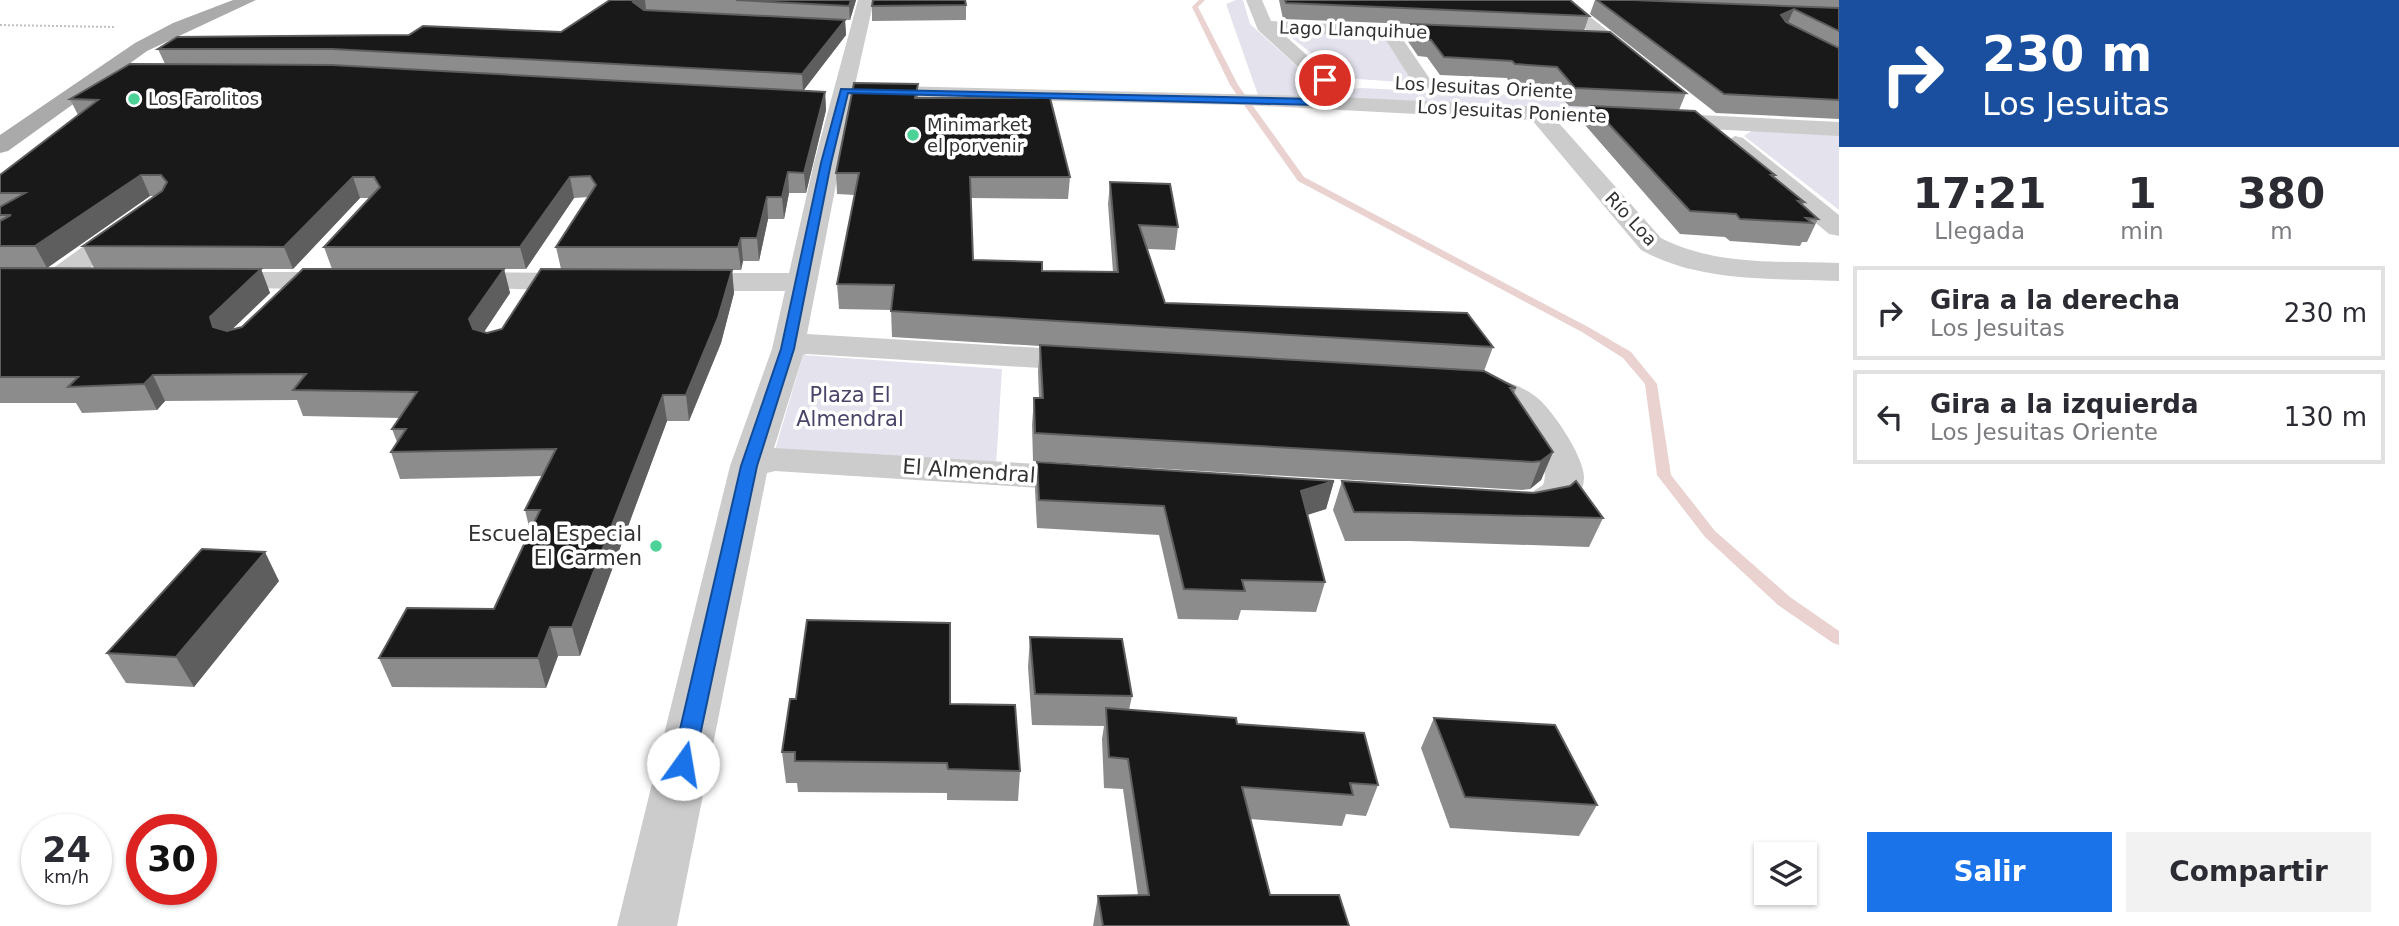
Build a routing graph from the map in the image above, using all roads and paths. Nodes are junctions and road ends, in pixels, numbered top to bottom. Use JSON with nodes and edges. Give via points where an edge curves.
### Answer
{"nodes":[{"id":1,"x":248,"y":0,"type":"edge"},
{"id":2,"x":1254,"y":0,"type":"edge"},
{"id":3,"x":1562,"y":2,"type":"edge"},
{"id":4,"x":1599,"y":6,"type":"dead end"},
{"id":5,"x":855,"y":18,"type":"edge"},
{"id":6,"x":0,"y":25,"type":"edge"},
{"id":7,"x":1264,"y":26,"type":"junction"},
{"id":8,"x":179,"y":27,"type":"junction"},
{"id":9,"x":1388,"y":31,"type":"junction"},
{"id":10,"x":1485,"y":36,"type":"edge"},
{"id":11,"x":1649,"y":74,"type":"edge"},
{"id":12,"x":1325,"y":80,"type":"junction"},
{"id":13,"x":1350,"y":81,"type":"dead end"},
{"id":14,"x":1399,"y":84,"type":"dead end"},
{"id":15,"x":1424,"y":85,"type":"junction"},
{"id":16,"x":1451,"y":86,"type":"dead end"},
{"id":17,"x":837,"y":98,"type":"junction"},
{"id":18,"x":1679,"y":98,"type":"edge"},
{"id":19,"x":1315,"y":102,"type":"junction"},
{"id":20,"x":1538,"y":113,"type":"junction"},
{"id":21,"x":1709,"y":122,"type":"junction"},
{"id":22,"x":1839,"y":129,"type":"edge"},
{"id":23,"x":0,"y":146,"type":"edge"},
{"id":24,"x":150,"y":211,"type":"edge"},
{"id":25,"x":1839,"y":229,"type":"edge"},
{"id":26,"x":557,"y":249,"type":"edge"},
{"id":27,"x":328,"y":253,"type":"edge"},
{"id":28,"x":1839,"y":272,"type":"edge"},
{"id":29,"x":96,"y":281,"type":"edge"},
{"id":30,"x":192,"y":281,"type":"edge"},
{"id":31,"x":302,"y":281,"type":"junction"},
{"id":32,"x":371,"y":281,"type":"edge"},
{"id":33,"x":426,"y":281,"type":"edge"},
{"id":34,"x":536,"y":282,"type":"junction"},
{"id":35,"x":616,"y":282,"type":"edge"},
{"id":36,"x":656,"y":282,"type":"edge"},
{"id":37,"x":802,"y":282,"type":"junction"},
{"id":38,"x":274,"y":308,"type":"edge"},
{"id":39,"x":515,"y":313,"type":"edge"},
{"id":40,"x":788,"y":349,"type":"junction"},
{"id":41,"x":1120,"y":362,"type":"edge"},
{"id":42,"x":1435,"y":381,"type":"edge"},
{"id":43,"x":749,"y":466,"type":"junction"},
{"id":44,"x":1120,"y":481,"type":"edge"},
{"id":45,"x":1480,"y":503,"type":"edge"},
{"id":46,"x":647,"y":926,"type":"edge"}],
"edges":[{"from":1,"to":8,"type":"main road"},
{"from":2,"to":7,"type":"street"},
{"from":3,"to":4,"type":"street"},
{"from":3,"to":11,"type":"street","via":[[1585,31],[1612,33]]},
{"from":5,"to":17,"type":"street"},
{"from":6,"to":8,"type":"path"},
{"from":7,"to":9,"type":"street","name":"Lago Llanquihue"},
{"from":7,"to":12,"type":"street"},
{"from":8,"to":23,"type":"main road","via":[[124,57]]},
{"from":9,"to":10,"type":"street","name":"Lago Llanquihue"},
{"from":9,"to":15,"type":"street"},
{"from":12,"to":13,"type":"street"},
{"from":12,"to":19,"type":"street","via":[[1331,96]]},
{"from":14,"to":15,"type":"street","name":"Los Jesuitas Oriente"},
{"from":15,"to":16,"type":"street","name":"Los Jesuitas Oriente"},
{"from":17,"to":19,"type":"street","name":"Los Jesuitas Poniente"},
{"from":17,"to":37,"type":"street"},
{"from":18,"to":21,"type":"street"},
{"from":19,"to":20,"type":"street","name":"Los Jesuitas Poniente"},
{"from":20,"to":21,"type":"street","name":"Los Jesuitas Poniente"},
{"from":20,"to":28,"type":"street","name":"Río Loa","via":[[1651,244],[1665,253],[1705,263]]},
{"from":21,"to":22,"type":"street","name":"Los Jesuitas Poniente"},
{"from":21,"to":25,"type":"street"},
{"from":24,"to":29,"type":"street","via":[[41,280]]},
{"from":26,"to":34,"type":"street"},
{"from":27,"to":31,"type":"street"},
{"from":30,"to":31,"type":"street"},
{"from":31,"to":32,"type":"street"},
{"from":31,"to":38,"type":"street"},
{"from":33,"to":34,"type":"street"},
{"from":34,"to":35,"type":"street"},
{"from":34,"to":39,"type":"street"},
{"from":36,"to":37,"type":"street"},
{"from":37,"to":40,"type":"street"},
{"from":40,"to":41,"type":"street","via":[[805,344]]},
{"from":40,"to":43,"type":"street"},
{"from":42,"to":45,"type":"street","via":[[1480,385],[1523,404],[1538,418],[1564,470],[1564,485],[1543,503]]},
{"from":43,"to":44,"type":"street","name":"El Almendral","via":[[774,459]]},
{"from":43,"to":46,"type":"street"}]}
